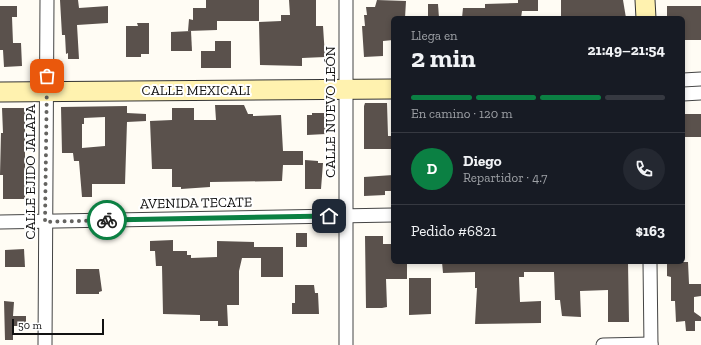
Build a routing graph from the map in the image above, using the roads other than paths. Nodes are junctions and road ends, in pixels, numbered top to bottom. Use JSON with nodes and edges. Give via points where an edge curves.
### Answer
{"nodes":[{"id":1,"x":47,"y":0,"type":"edge"},
{"id":2,"x":346,"y":0,"type":"edge"},
{"id":3,"x":646,"y":0,"type":"edge"},
{"id":4,"x":646,"y":16,"type":"edge"},
{"id":5,"x":701,"y":79,"type":"edge"},
{"id":6,"x":685,"y":80,"type":"edge"},
{"id":7,"x":347,"y":89,"type":"junction"},
{"id":8,"x":391,"y":89,"type":"edge"},
{"id":9,"x":46,"y":91,"type":"junction"},
{"id":10,"x":0,"y":92,"type":"edge"},
{"id":11,"x":701,"y":93,"type":"edge"},
{"id":12,"x":685,"y":94,"type":"edge"},
{"id":13,"x":345,"y":216,"type":"junction"},
{"id":14,"x":391,"y":216,"type":"edge"},
{"id":15,"x":0,"y":222,"type":"edge"},
{"id":16,"x":45,"y":222,"type":"junction"},
{"id":17,"x":650,"y":264,"type":"edge"},
{"id":18,"x":651,"y":344,"type":"edge"},
{"id":19,"x":44,"y":345,"type":"edge"},
{"id":20,"x":346,"y":345,"type":"edge"},
{"id":21,"x":603,"y":345,"type":"edge"}],
"edges":[{"from":1,"to":9,"type":"street","name":"CALLE EJIDO JALAPA"},
{"from":2,"to":7,"type":"street","name":"CALLE NUEVO LEÓN"},
{"from":3,"to":4,"type":"street"},
{"from":5,"to":6,"type":"street"},
{"from":7,"to":8,"type":"street","name":"CALLE MEXICALI"},
{"from":7,"to":9,"type":"street","name":"CALLE MEXICALI"},
{"from":7,"to":13,"type":"street","name":"CALLE NUEVO LEÓN"},
{"from":9,"to":10,"type":"street","name":"CALLE MEXICALI"},
{"from":9,"to":16,"type":"street","name":"CALLE EJIDO JALAPA"},
{"from":11,"to":12,"type":"street"},
{"from":13,"to":14,"type":"street","name":"AVENIDA TECATE"},
{"from":13,"to":16,"type":"street","name":"AVENIDA TECATE"},
{"from":13,"to":20,"type":"street","name":"CALLE NUEVO LEÓN"},
{"from":15,"to":16,"type":"street","name":"AVENIDA TECATE"},
{"from":16,"to":19,"type":"street","name":"CALLE EJIDO JALAPA"},
{"from":17,"to":18,"type":"street"},
{"from":18,"to":21,"type":"street"}]}
